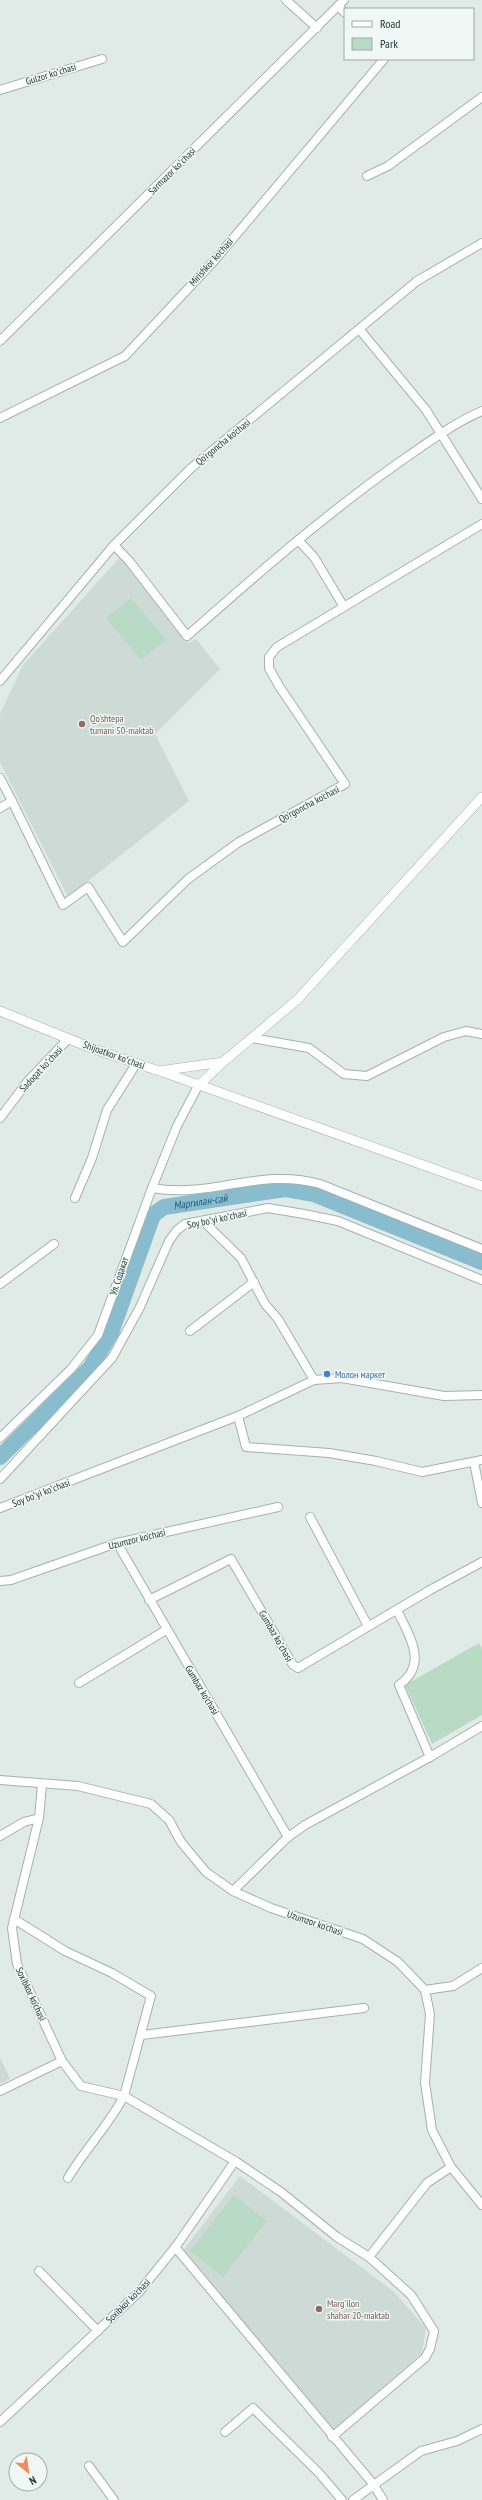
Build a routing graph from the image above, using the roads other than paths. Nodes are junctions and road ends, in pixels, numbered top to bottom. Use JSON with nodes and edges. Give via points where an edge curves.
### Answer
{"nodes":[{"id":1,"x":286,"y":0,"type":"edge"},
{"id":2,"x":341,"y":3,"type":"edge"},
{"id":3,"x":318,"y":28,"type":"junction"},
{"id":4,"x":102,"y":59,"type":"dead end"},
{"id":5,"x":383,"y":60,"type":"edge"},
{"id":6,"x":0,"y":90,"type":"edge"},
{"id":7,"x":482,"y":97,"type":"edge"},
{"id":8,"x":367,"y":176,"type":"dead end"},
{"id":9,"x":482,"y":243,"type":"edge"},
{"id":10,"x":360,"y":330,"type":"junction"},
{"id":11,"x":0,"y":341,"type":"edge"},
{"id":12,"x":482,"y":411,"type":"edge"},
{"id":13,"x":0,"y":418,"type":"edge"},
{"id":14,"x":442,"y":433,"type":"junction"},
{"id":15,"x":482,"y":499,"type":"edge"},
{"id":16,"x":482,"y":524,"type":"edge"},
{"id":17,"x":298,"y":540,"type":"junction"},
{"id":18,"x":114,"y":545,"type":"junction"},
{"id":19,"x":344,"y":607,"type":"junction"},
{"id":20,"x":0,"y":681,"type":"edge"},
{"id":21,"x":0,"y":778,"type":"edge"},
{"id":22,"x":482,"y":797,"type":"edge"},
{"id":23,"x":12,"y":801,"type":"junction"},
{"id":24,"x":0,"y":808,"type":"edge"},
{"id":25,"x":0,"y":1011,"type":"edge"},
{"id":26,"x":482,"y":1034,"type":"edge"},
{"id":27,"x":68,"y":1038,"type":"junction"},
{"id":28,"x":252,"y":1038,"type":"junction"},
{"id":29,"x":223,"y":1062,"type":"junction"},
{"id":30,"x":136,"y":1064,"type":"junction"},
{"id":31,"x":159,"y":1071,"type":"junction"},
{"id":32,"x":198,"y":1086,"type":"junction"},
{"id":33,"x":0,"y":1118,"type":"edge"},
{"id":34,"x":482,"y":1185,"type":"edge"},
{"id":35,"x":152,"y":1188,"type":"junction"},
{"id":36,"x":75,"y":1198,"type":"dead end"},
{"id":37,"x":203,"y":1221,"type":"junction"},
{"id":38,"x":54,"y":1244,"type":"dead end"},
{"id":39,"x":482,"y":1249,"type":"edge"},
{"id":40,"x":482,"y":1280,"type":"edge"},
{"id":41,"x":254,"y":1282,"type":"junction"},
{"id":42,"x":0,"y":1284,"type":"edge"},
{"id":43,"x":190,"y":1331,"type":"dead end"},
{"id":44,"x":314,"y":1380,"type":"junction"},
{"id":45,"x":482,"y":1394,"type":"edge"},
{"id":46,"x":238,"y":1416,"type":"junction"},
{"id":47,"x":0,"y":1438,"type":"edge"},
{"id":48,"x":478,"y":1461,"type":"edge"},
{"id":49,"x":0,"y":1479,"type":"edge"},
{"id":50,"x":482,"y":1503,"type":"edge"},
{"id":51,"x":278,"y":1507,"type":"dead end"},
{"id":52,"x":0,"y":1508,"type":"edge"},
{"id":53,"x":310,"y":1517,"type":"dead end"},
{"id":54,"x":117,"y":1543,"type":"junction"},
{"id":55,"x":482,"y":1562,"type":"edge"},
{"id":56,"x":0,"y":1581,"type":"edge"},
{"id":57,"x":149,"y":1600,"type":"junction"},
{"id":58,"x":397,"y":1610,"type":"junction"},
{"id":59,"x":368,"y":1626,"type":"junction"},
{"id":60,"x":166,"y":1630,"type":"junction"},
{"id":61,"x":79,"y":1683,"type":"dead end"},
{"id":62,"x":482,"y":1726,"type":"edge"},
{"id":63,"x":430,"y":1757,"type":"junction"},
{"id":64,"x":0,"y":1780,"type":"edge"},
{"id":65,"x":42,"y":1785,"type":"junction"},
{"id":66,"x":39,"y":1818,"type":"junction"},
{"id":67,"x":0,"y":1836,"type":"edge"},
{"id":68,"x":288,"y":1837,"type":"junction"},
{"id":69,"x":233,"y":1891,"type":"junction"},
{"id":70,"x":14,"y":1919,"type":"junction"},
{"id":71,"x":482,"y":1968,"type":"edge"},
{"id":72,"x":425,"y":1990,"type":"junction"},
{"id":73,"x":364,"y":2008,"type":"dead end"},
{"id":74,"x":142,"y":2035,"type":"junction"},
{"id":75,"x":62,"y":2061,"type":"junction"},
{"id":76,"x":0,"y":2091,"type":"edge"},
{"id":77,"x":124,"y":2096,"type":"junction"},
{"id":78,"x":235,"y":2160,"type":"junction"},
{"id":79,"x":451,"y":2167,"type":"junction"},
{"id":80,"x":68,"y":2178,"type":"dead end"},
{"id":81,"x":482,"y":2205,"type":"edge"},
{"id":82,"x":175,"y":2248,"type":"junction"},
{"id":83,"x":369,"y":2257,"type":"junction"},
{"id":84,"x":39,"y":2271,"type":"dead end"},
{"id":85,"x":98,"y":2331,"type":"junction"},
{"id":86,"x":0,"y":2422,"type":"edge"},
{"id":87,"x":482,"y":2429,"type":"edge"},
{"id":88,"x":225,"y":2432,"type":"dead end"},
{"id":89,"x":332,"y":2437,"type":"junction"},
{"id":90,"x":89,"y":2466,"type":"dead end"},
{"id":91,"x":374,"y":2485,"type":"junction"},
{"id":92,"x":114,"y":2500,"type":"edge"},
{"id":93,"x":342,"y":2500,"type":"edge"},
{"id":94,"x":353,"y":2500,"type":"edge"},
{"id":95,"x":383,"y":2500,"type":"edge"}],
"edges":[{"from":1,"to":3,"type":"street"},
{"from":2,"to":3,"type":"street","name":"Sarmazor koʻchasi"},
{"from":3,"to":11,"type":"street","name":"Sarmazor koʻchasi"},
{"from":4,"to":6,"type":"street","name":"Gulzor koʻchasi"},
{"from":5,"to":13,"type":"street","name":"Mirishkor ko'chasi","via":[[214,261],[125,356]]},
{"from":7,"to":8,"type":"street","via":[[388,166]]},
{"from":9,"to":10,"type":"street","name":"Qo'rgoncha ko'chasi","via":[[417,281]]},
{"from":10,"to":14,"type":"street"},
{"from":10,"to":18,"type":"street","name":"Qo'rgoncha ko'chasi","via":[[190,469]]},
{"from":12,"to":14,"type":"street"},
{"from":14,"to":15,"type":"street"},
{"from":14,"to":17,"type":"street","via":[[351,497]]},
{"from":16,"to":19,"type":"street","name":"Qo'rgoncha ko'chasi"},
{"from":17,"to":18,"type":"street","via":[[187,636]]},
{"from":17,"to":19,"type":"street","via":[[314,557]]},
{"from":18,"to":20,"type":"street","name":"Qo'rgoncha ko'chasi"},
{"from":19,"to":23,"type":"street","name":"Qo'rgoncha ko'chasi","via":[[277,647],[269,657],[269,668],[345,784],[239,842],[188,879],[124,942],[88,887],[63,905]]},
{"from":21,"to":23,"type":"street","name":"Qo'rgoncha ko'chasi"},
{"from":22,"to":28,"type":"street","name":"Shijoatkor koʻchasi","via":[[297,1000]]},
{"from":23,"to":24,"type":"street"},
{"from":25,"to":27,"type":"street","name":"Shijoatkor koʻchasi"},
{"from":26,"to":28,"type":"street","via":[[466,1031],[444,1037],[367,1076],[344,1074],[309,1048]]},
{"from":27,"to":30,"type":"street","name":"Shijoatkor koʻchasi"},
{"from":27,"to":33,"type":"street","name":"Sadoqat koʻchasi","via":[[28,1081]]},
{"from":28,"to":29,"type":"street","name":"Shijoatkor koʻchasi"},
{"from":29,"to":31,"type":"street","name":"Shijoatkor koʻchasi"},
{"from":29,"to":32,"type":"street"},
{"from":30,"to":31,"type":"street","name":"Shijoatkor koʻchasi"},
{"from":30,"to":36,"type":"street","via":[[107,1110],[92,1158]]},
{"from":31,"to":32,"type":"street"},
{"from":32,"to":34,"type":"street"},
{"from":32,"to":35,"type":"street","name":"Ул. Содакат","via":[[177,1126]]},
{"from":35,"to":39,"type":"street","via":[[183,1191],[264,1179],[301,1179],[320,1184]]},
{"from":35,"to":47,"type":"street","name":"Ул. Содакат","via":[[94,1344],[72,1369]]},
{"from":37,"to":40,"type":"street","name":"Soy boʻyi koʻchasi","via":[[268,1208],[338,1221]]},
{"from":37,"to":41,"type":"street","via":[[241,1258]]},
{"from":37,"to":49,"type":"street","name":"Soy boʻyi koʻchasi","via":[[185,1224],[177,1230],[112,1358]]},
{"from":38,"to":42,"type":"street"},
{"from":41,"to":43,"type":"street"},
{"from":41,"to":44,"type":"street","via":[[265,1304],[278,1319]]},
{"from":44,"to":45,"type":"street","name":"Soy boʻyi koʻchasi","via":[[342,1378],[444,1396]]},
{"from":44,"to":46,"type":"street","name":"Soy boʻyi koʻchasi"},
{"from":46,"to":48,"type":"street","via":[[246,1447],[329,1453],[422,1472]]},
{"from":46,"to":52,"type":"street","name":"Soy boʻyi koʻchasi"},
{"from":48,"to":50,"type":"street"},
{"from":51,"to":54,"type":"street","name":"Uzumzor ko'chasi"},
{"from":53,"to":59,"type":"street"},
{"from":54,"to":56,"type":"street","name":"Uzumzor ko'chasi","via":[[11,1580]]},
{"from":54,"to":57,"type":"street","name":"Gumbaz ko'chasi"},
{"from":55,"to":58,"type":"street","name":"Gumbaz koʻchasi"},
{"from":57,"to":59,"type":"street","name":"Gumbaz koʻchasi","via":[[231,1559],[294,1667],[301,1667]]},
{"from":57,"to":60,"type":"street","name":"Gumbaz ko'chasi"},
{"from":58,"to":59,"type":"street","name":"Gumbaz koʻchasi"},
{"from":58,"to":63,"type":"street","via":[[415,1658],[411,1674],[399,1685]]},
{"from":60,"to":61,"type":"street"},
{"from":60,"to":68,"type":"street","name":"Gumbaz ko'chasi"},
{"from":62,"to":63,"type":"street"},
{"from":63,"to":68,"type":"street","via":[[305,1825]]},
{"from":64,"to":65,"type":"street","name":"Uzumzor ko'chasi"},
{"from":65,"to":66,"type":"street","name":"Soxibkor ko'chasi"},
{"from":65,"to":69,"type":"street","name":"Uzumzor ko'chasi","via":[[78,1786],[151,1804],[169,1820],[181,1842],[206,1872]]},
{"from":66,"to":67,"type":"street","via":[[24,1822]]},
{"from":66,"to":70,"type":"street","name":"Soxibkor ko'chasi"},
{"from":68,"to":69,"type":"street"},
{"from":69,"to":72,"type":"street","name":"Uzumzor ko'chasi","via":[[271,1908],[363,1939],[398,1962]]},
{"from":70,"to":74,"type":"street","via":[[65,1951],[112,1973],[151,1996]]},
{"from":70,"to":75,"type":"street","name":"Soxibkor ko'chasi","via":[[12,1928],[17,1964]]},
{"from":71,"to":72,"type":"street","via":[[453,1986]]},
{"from":72,"to":79,"type":"street","via":[[430,2014],[425,2083],[432,2130]]},
{"from":73,"to":74,"type":"street"},
{"from":74,"to":77,"type":"street"},
{"from":75,"to":76,"type":"street"},
{"from":75,"to":77,"type":"street","name":"Soxibkor ko'chasi","via":[[81,2086]]},
{"from":77,"to":78,"type":"street","name":"Soxibkor ko'chasi"},
{"from":77,"to":80,"type":"street","via":[[81,2155]]},
{"from":78,"to":82,"type":"street","name":"Soxibkor ko'chasi"},
{"from":78,"to":83,"type":"street","name":"Soxibkor ko'chasi","via":[[281,2192],[336,2237]]},
{"from":79,"to":81,"type":"street"},
{"from":79,"to":83,"type":"street","via":[[427,2183]]},
{"from":82,"to":85,"type":"street","name":"Soxibkor ko'chasi","via":[[139,2292]]},
{"from":82,"to":89,"type":"street"},
{"from":83,"to":89,"type":"street","name":"Soxibkor ko'chasi","via":[[411,2295],[434,2331],[425,2358]]},
{"from":84,"to":85,"type":"street"},
{"from":85,"to":86,"type":"street","name":"Soxibkor ko'chasi"},
{"from":87,"to":91,"type":"street","via":[[458,2441],[421,2451]]},
{"from":88,"to":93,"type":"street","via":[[253,2408],[319,2473]]},
{"from":89,"to":91,"type":"street"},
{"from":90,"to":92,"type":"street"},
{"from":91,"to":94,"type":"street"},
{"from":91,"to":95,"type":"street"}]}
